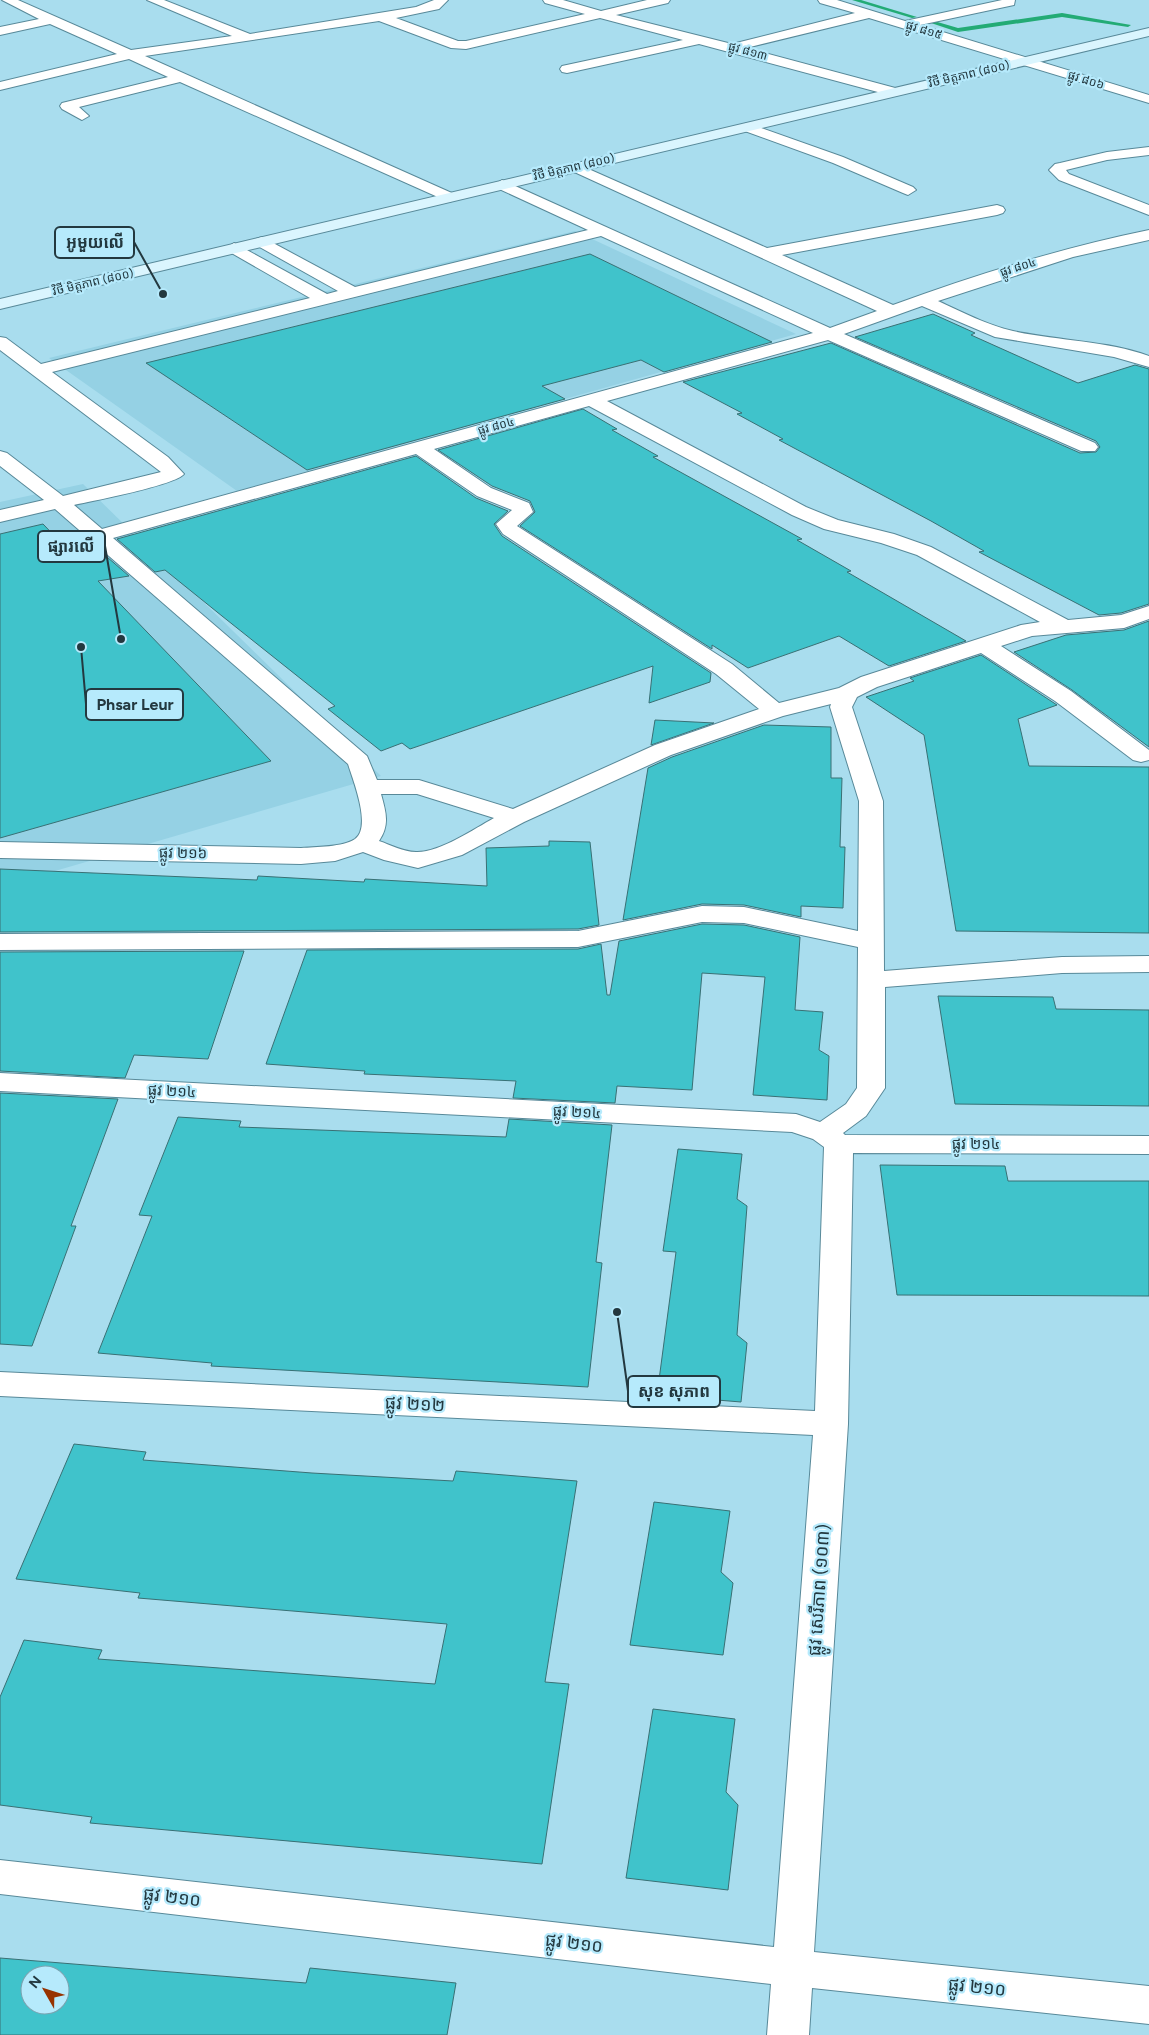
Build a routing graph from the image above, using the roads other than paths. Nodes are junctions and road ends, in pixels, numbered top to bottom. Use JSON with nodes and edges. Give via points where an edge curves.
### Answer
{"nodes":[{"id":1,"x":8,"y":0,"type":"edge"},
{"id":2,"x":153,"y":0,"type":"edge"},
{"id":3,"x":442,"y":0,"type":"edge"},
{"id":4,"x":549,"y":0,"type":"edge"},
{"id":5,"x":664,"y":0,"type":"edge"},
{"id":6,"x":824,"y":0,"type":"edge"},
{"id":7,"x":1010,"y":2,"type":"dead end"},
{"id":8,"x":870,"y":14,"type":"junction"},
{"id":9,"x":601,"y":16,"type":"junction"},
{"id":10,"x":381,"y":17,"type":"junction"},
{"id":11,"x":54,"y":19,"type":"junction"},
{"id":12,"x":906,"y":24,"type":"junction"},
{"id":13,"x":0,"y":31,"type":"edge"},
{"id":14,"x":1149,"y":32,"type":"edge"},
{"id":15,"x":249,"y":38,"type":"junction"},
{"id":16,"x":704,"y":39,"type":"junction"},
{"id":17,"x":734,"y":47,"type":"junction"},
{"id":18,"x":132,"y":54,"type":"junction"},
{"id":19,"x":1023,"y":61,"type":"junction"},
{"id":20,"x":567,"y":69,"type":"dead end"},
{"id":21,"x":183,"y":78,"type":"junction"},
{"id":22,"x":0,"y":86,"type":"edge"},
{"id":23,"x":894,"y":92,"type":"junction"},
{"id":24,"x":1149,"y":99,"type":"edge"},
{"id":25,"x":82,"y":116,"type":"dead end"},
{"id":26,"x":747,"y":127,"type":"junction"},
{"id":27,"x":1149,"y":151,"type":"edge"},
{"id":28,"x":575,"y":167,"type":"junction"},
{"id":29,"x":502,"y":185,"type":"junction"},
{"id":30,"x":908,"y":190,"type":"dead end"},
{"id":31,"x":449,"y":197,"type":"junction"},
{"id":32,"x":997,"y":210,"type":"dead end"},
{"id":33,"x":1149,"y":210,"type":"edge"},
{"id":34,"x":604,"y":231,"type":"junction"},
{"id":35,"x":1149,"y":235,"type":"edge"},
{"id":36,"x":262,"y":242,"type":"junction"},
{"id":37,"x":234,"y":248,"type":"junction"},
{"id":38,"x":766,"y":253,"type":"junction"},
{"id":39,"x":352,"y":292,"type":"junction"},
{"id":40,"x":324,"y":300,"type":"junction"},
{"id":41,"x":920,"y":300,"type":"junction"},
{"id":42,"x":0,"y":304,"type":"edge"},
{"id":43,"x":892,"y":311,"type":"junction"},
{"id":44,"x":829,"y":334,"type":"junction"},
{"id":45,"x":0,"y":342,"type":"edge"},
{"id":46,"x":1147,"y":359,"type":"edge"},
{"id":47,"x":37,"y":370,"type":"junction"},
{"id":48,"x":591,"y":400,"type":"junction"},
{"id":49,"x":418,"y":448,"type":"junction"},
{"id":50,"x":1088,"y":448,"type":"dead end"},
{"id":51,"x":0,"y":457,"type":"edge"},
{"id":52,"x":60,"y":503,"type":"junction"},
{"id":53,"x":0,"y":516,"type":"edge"},
{"id":54,"x":99,"y":536,"type":"junction"},
{"id":55,"x":1149,"y":612,"type":"edge"},
{"id":56,"x":1065,"y":626,"type":"junction"},
{"id":57,"x":984,"y":645,"type":"junction"},
{"id":58,"x":847,"y":693,"type":"junction"},
{"id":59,"x":775,"y":711,"type":"junction"},
{"id":60,"x":1141,"y":755,"type":"dead end"},
{"id":61,"x":367,"y":787,"type":"junction"},
{"id":62,"x":515,"y":817,"type":"junction"},
{"id":63,"x":364,"y":844,"type":"junction"},
{"id":64,"x":0,"y":850,"type":"edge"},
{"id":65,"x":0,"y":942,"type":"edge"},
{"id":66,"x":872,"y":942,"type":"junction"},
{"id":67,"x":1149,"y":964,"type":"edge"},
{"id":68,"x":872,"y":980,"type":"junction"},
{"id":69,"x":0,"y":1082,"type":"edge"},
{"id":70,"x":831,"y":1138,"type":"junction"},
{"id":71,"x":1149,"y":1145,"type":"edge"},
{"id":72,"x":0,"y":1384,"type":"edge"},
{"id":73,"x":831,"y":1424,"type":"junction"},
{"id":74,"x":0,"y":1877,"type":"edge"},
{"id":75,"x":792,"y":1968,"type":"junction"},
{"id":76,"x":1149,"y":2005,"type":"edge"},
{"id":77,"x":788,"y":2035,"type":"edge"}],
"edges":[{"from":1,"to":11,"type":"street"},
{"from":2,"to":15,"type":"street"},
{"from":3,"to":10,"type":"street","via":[[435,6]]},
{"from":4,"to":9,"type":"street","name":"ផ្លូវ ៨១៣"},
{"from":5,"to":9,"type":"street"},
{"from":6,"to":8,"type":"street","name":"ផ្លូវ ៨១៥"},
{"from":7,"to":12,"type":"street"},
{"from":8,"to":12,"type":"street","name":"ផ្លូវ ៨១៥"},
{"from":8,"to":17,"type":"street"},
{"from":9,"to":10,"type":"street","via":[[466,45],[456,45]]},
{"from":9,"to":16,"type":"street","name":"ផ្លូវ ៨១៣"},
{"from":10,"to":15,"type":"street"},
{"from":11,"to":13,"type":"street"},
{"from":11,"to":18,"type":"street"},
{"from":12,"to":19,"type":"street","name":"ផ្លូវ ៨១៥"},
{"from":14,"to":19,"type":"main road","name":"វិថី មិត្តភាព (៨០០)"},
{"from":15,"to":18,"type":"street"},
{"from":16,"to":17,"type":"street","name":"ផ្លូវ ៨១៣"},
{"from":16,"to":20,"type":"street"},
{"from":17,"to":23,"type":"street","name":"ផ្លូវ ៨១៣"},
{"from":18,"to":21,"type":"street"},
{"from":18,"to":22,"type":"street"},
{"from":19,"to":23,"type":"main road","name":"វិថី មិត្តភាព (៨០០)"},
{"from":19,"to":24,"type":"street","name":"ផ្លូវ ៨០៦"},
{"from":21,"to":25,"type":"street","via":[[67,106]]},
{"from":21,"to":31,"type":"street"},
{"from":23,"to":26,"type":"main road","name":"វិថី មិត្តភាព (៨០០)"},
{"from":26,"to":28,"type":"main road","name":"វិថី មិត្តភាព (៨០០)"},
{"from":26,"to":30,"type":"street"},
{"from":27,"to":33,"type":"street","via":[[1107,156],[1057,170],[1064,177]]},
{"from":28,"to":29,"type":"main road","name":"វិថី មិត្តភាព (៨០០)"},
{"from":28,"to":38,"type":"street"},
{"from":29,"to":31,"type":"main road","name":"វិថី មិត្តភាព (៨០០)"},
{"from":29,"to":34,"type":"street"},
{"from":31,"to":36,"type":"main road","name":"វិថី មិត្តភាព (៨០០)"},
{"from":32,"to":38,"type":"street"},
{"from":34,"to":39,"type":"street"},
{"from":34,"to":44,"type":"street"},
{"from":35,"to":41,"type":"street","name":"ផ្លូវ ៨០៤","via":[[1046,258]]},
{"from":36,"to":37,"type":"main road","name":"វិថី មិត្តភាព (៨០០)"},
{"from":36,"to":39,"type":"street"},
{"from":37,"to":40,"type":"street"},
{"from":37,"to":42,"type":"main road","name":"វិថី មិត្តភាព (៨០០)"},
{"from":38,"to":43,"type":"street"},
{"from":39,"to":40,"type":"street"},
{"from":40,"to":47,"type":"street"},
{"from":41,"to":43,"type":"street","name":"ផ្លូវ ៨០៤"},
{"from":41,"to":46,"type":"street","via":[[990,330]]},
{"from":43,"to":44,"type":"street","name":"ផ្លូវ ៨០៤"},
{"from":44,"to":48,"type":"street","name":"ផ្លូវ ៨០៤"},
{"from":44,"to":50,"type":"street"},
{"from":45,"to":47,"type":"street"},
{"from":47,"to":52,"type":"street","via":[[174,474]]},
{"from":48,"to":49,"type":"street","name":"ផ្លូវ ៨០៤"},
{"from":48,"to":56,"type":"street","via":[[799,511],[831,524],[924,551]]},
{"from":49,"to":54,"type":"street","name":"ផ្លូវ ៨០៤"},
{"from":49,"to":59,"type":"street","via":[[484,492],[522,507],[523,512],[506,524],[510,530],[724,669]]},
{"from":51,"to":52,"type":"street"},
{"from":52,"to":53,"type":"street"},
{"from":52,"to":54,"type":"street"},
{"from":54,"to":61,"type":"street","via":[[359,761]]},
{"from":55,"to":56,"type":"street","via":[[1124,621]]},
{"from":56,"to":57,"type":"street","via":[[1029,630]]},
{"from":57,"to":58,"type":"street","via":[[869,682]]},
{"from":57,"to":60,"type":"street","via":[[1064,696]]},
{"from":58,"to":59,"type":"street"},
{"from":58,"to":66,"type":"street","via":[[841,707],[871,801]]},
{"from":59,"to":62,"type":"street","via":[[663,750]]},
{"from":61,"to":62,"type":"street","via":[[419,787]]},
{"from":61,"to":63,"type":"street","via":[[375,815],[373,832]]},
{"from":62,"to":63,"type":"street","via":[[453,850],[418,860]]},
{"from":63,"to":64,"type":"street","name":"ផ្លូវ ២១៦","via":[[335,853],[301,856]]},
{"from":65,"to":66,"type":"street","via":[[578,939],[702,914],[744,915]]},
{"from":66,"to":68,"type":"street"},
{"from":67,"to":68,"type":"street","via":[[1062,965]]},
{"from":68,"to":70,"type":"street","via":[[871,1088]]},
{"from":69,"to":70,"type":"street","name":"ផ្លូវ ២១៤","via":[[796,1123]]},
{"from":70,"to":71,"type":"street","name":"ផ្លូវ ២១៤"},
{"from":70,"to":73,"type":"street","name":"ផ្លូវ សេរីភាព (១០៣)"},
{"from":72,"to":73,"type":"street","name":"ផ្លូវ ២១២"},
{"from":73,"to":75,"type":"street","name":"ផ្លូវ សេរីភាព (១០៣)"},
{"from":74,"to":75,"type":"street","name":"ផ្លូវ ២១០"},
{"from":75,"to":76,"type":"street","name":"ផ្លូវ ២១០"},
{"from":75,"to":77,"type":"street","name":"ផ្លូវ សេរីភាព (១០៣)"}]}
